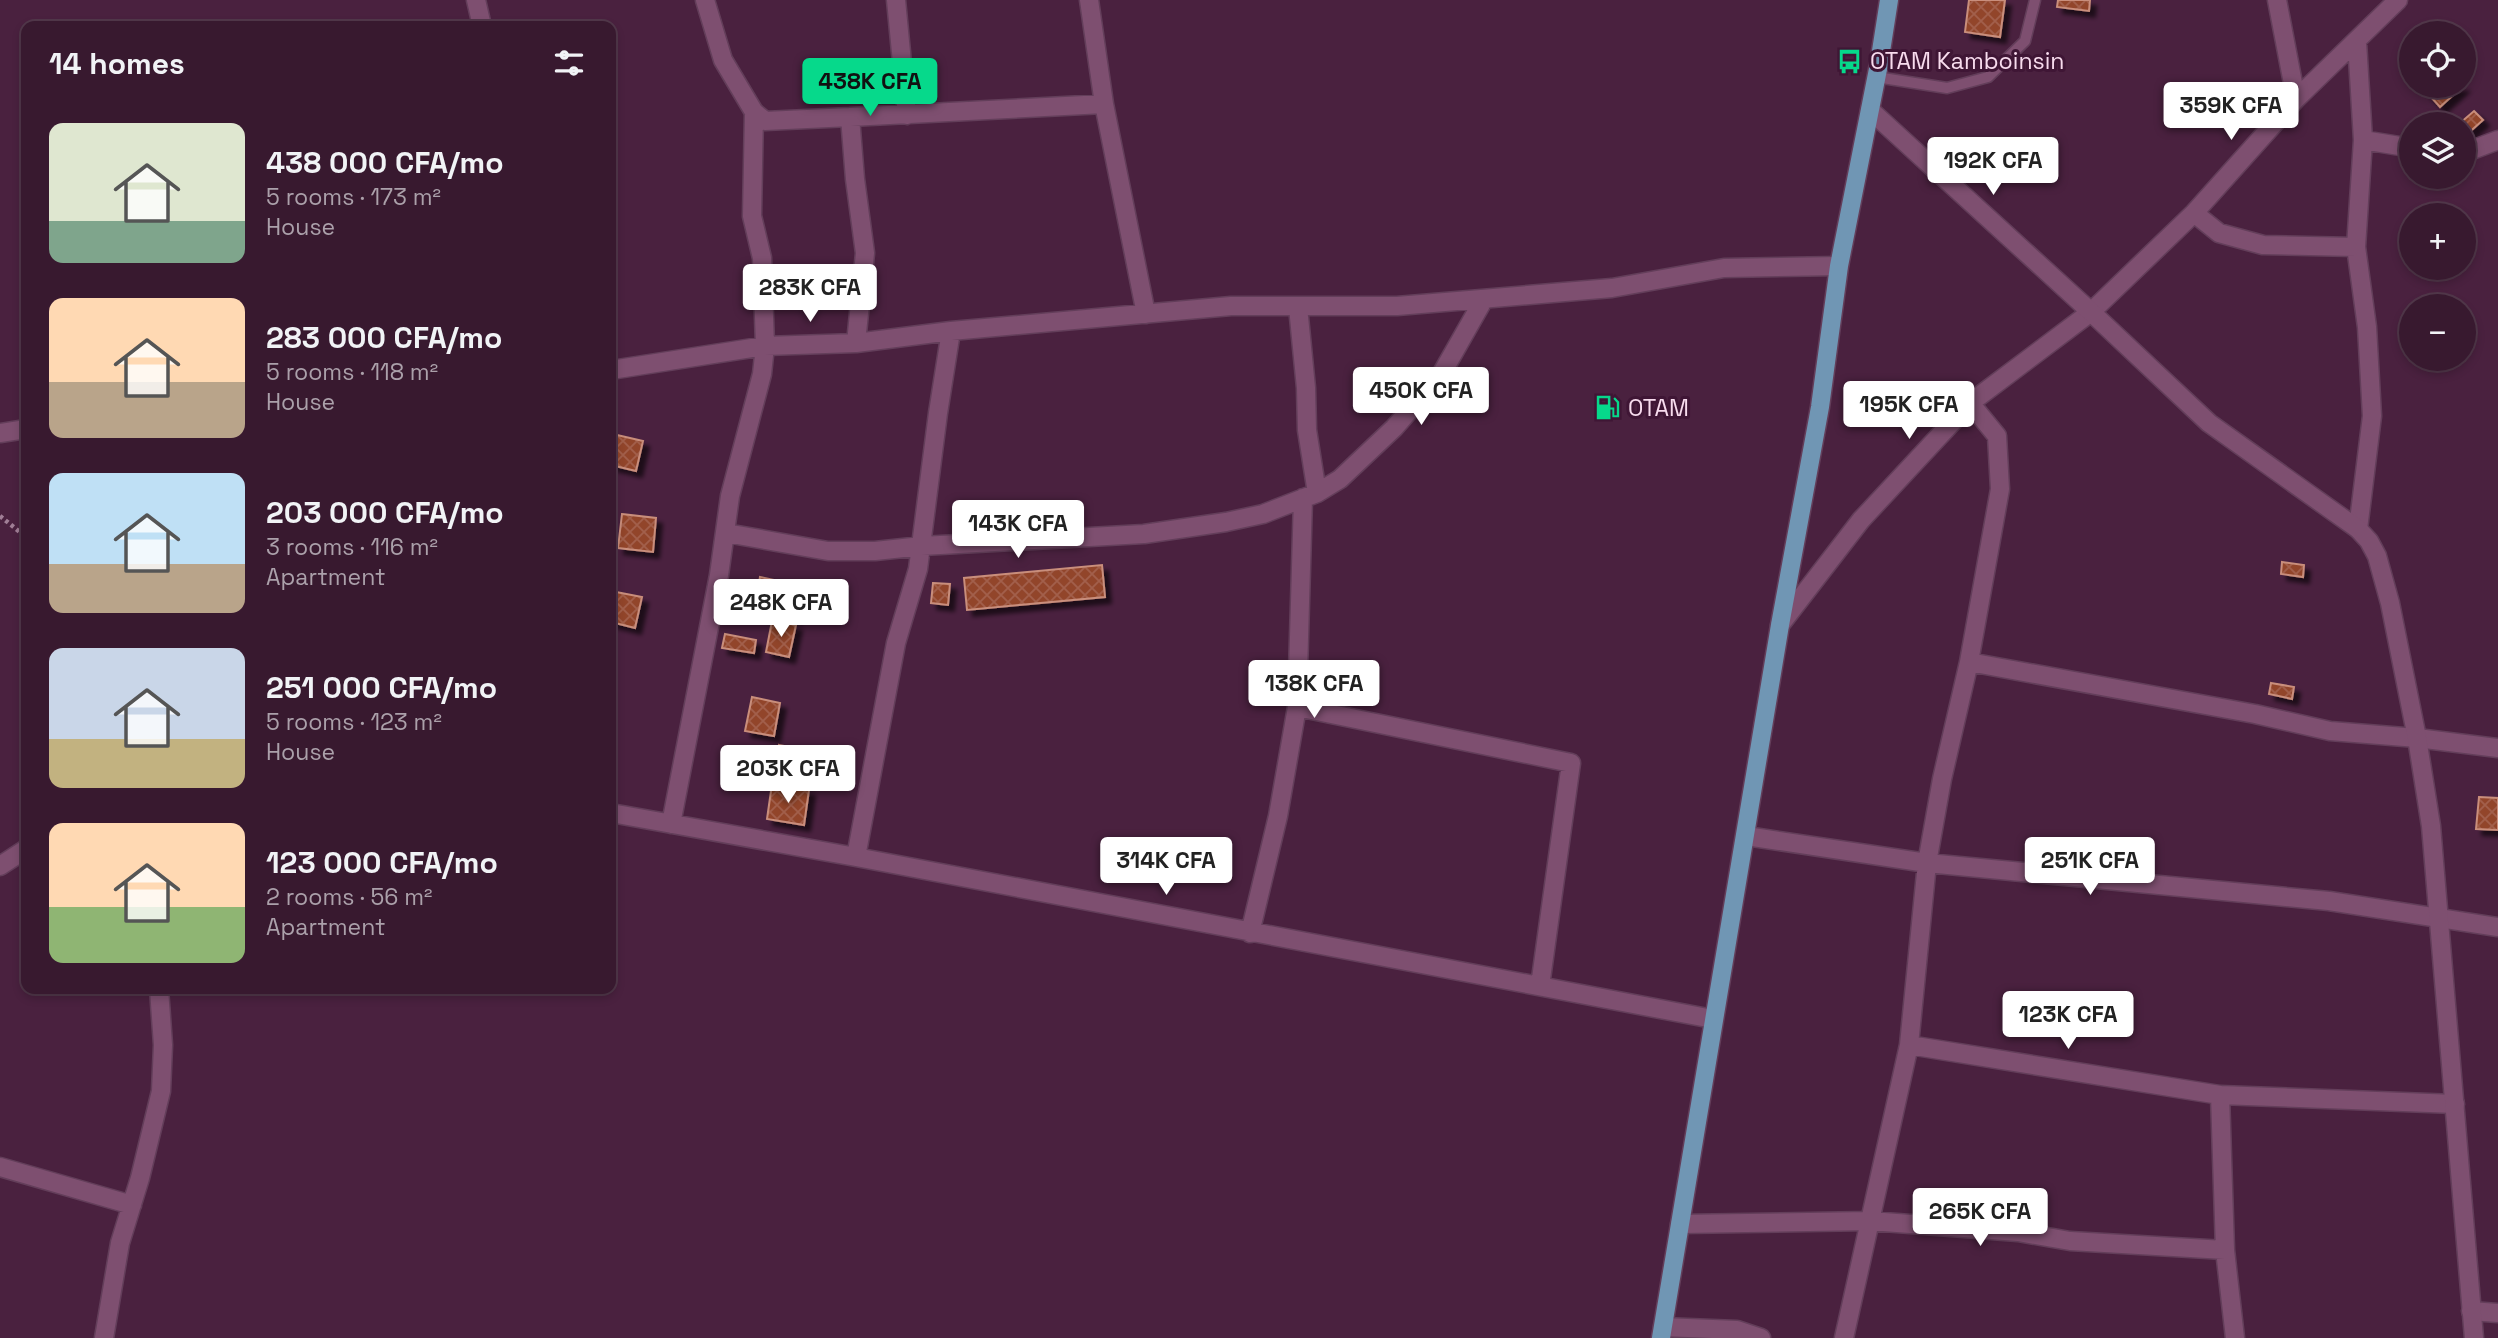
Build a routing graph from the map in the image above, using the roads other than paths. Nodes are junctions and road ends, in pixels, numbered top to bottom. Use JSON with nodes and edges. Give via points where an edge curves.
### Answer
{"nodes":[{"id":1,"x":476,"y":0,"type":"edge"},
{"id":2,"x":705,"y":0,"type":"edge"},
{"id":3,"x":896,"y":0,"type":"edge"},
{"id":4,"x":1089,"y":0,"type":"edge"},
{"id":5,"x":1889,"y":0,"type":"edge"},
{"id":6,"x":2035,"y":0,"type":"edge"},
{"id":7,"x":2277,"y":0,"type":"edge"},
{"id":8,"x":2398,"y":0,"type":"edge"},
{"id":9,"x":481,"y":21,"type":"edge"},
{"id":10,"x":2357,"y":42,"type":"junction"},
{"id":11,"x":1876,"y":77,"type":"junction"},
{"id":12,"x":2296,"y":99,"type":"junction"},
{"id":13,"x":1104,"y":104,"type":"junction"},
{"id":14,"x":1870,"y":110,"type":"junction"},
{"id":15,"x":754,"y":112,"type":"junction"},
{"id":16,"x":907,"y":115,"type":"junction"},
{"id":17,"x":850,"y":117,"type":"junction"},
{"id":18,"x":2497,"y":139,"type":"edge"},
{"id":19,"x":2363,"y":140,"type":"junction"},
{"id":20,"x":2399,"y":146,"type":"edge"},
{"id":21,"x":2476,"y":148,"type":"edge"},
{"id":22,"x":2193,"y":213,"type":"junction"},
{"id":23,"x":2356,"y":247,"type":"junction"},
{"id":24,"x":1839,"y":266,"type":"junction"},
{"id":25,"x":1484,"y":299,"type":"junction"},
{"id":26,"x":1298,"y":307,"type":"junction"},
{"id":27,"x":2091,"y":312,"type":"junction"},
{"id":28,"x":1146,"y":314,"type":"junction"},
{"id":29,"x":951,"y":331,"type":"junction"},
{"id":30,"x":856,"y":343,"type":"junction"},
{"id":31,"x":765,"y":346,"type":"junction"},
{"id":32,"x":616,"y":369,"type":"edge"},
{"id":33,"x":1970,"y":403,"type":"junction"},
{"id":34,"x":21,"y":430,"type":"edge"},
{"id":35,"x":0,"y":433,"type":"edge"},
{"id":36,"x":1310,"y":496,"type":"junction"},
{"id":37,"x":2358,"y":530,"type":"junction"},
{"id":38,"x":726,"y":533,"type":"junction"},
{"id":39,"x":922,"y":546,"type":"junction"},
{"id":40,"x":1780,"y":625,"type":"junction"},
{"id":41,"x":1969,"y":662,"type":"junction"},
{"id":42,"x":1297,"y":707,"type":"junction"},
{"id":43,"x":2417,"y":738,"type":"junction"},
{"id":44,"x":2498,"y":748,"type":"edge"},
{"id":45,"x":616,"y":814,"type":"edge"},
{"id":46,"x":671,"y":824,"type":"junction"},
{"id":47,"x":1746,"y":836,"type":"junction"},
{"id":48,"x":21,"y":852,"type":"edge"},
{"id":49,"x":856,"y":857,"type":"junction"},
{"id":50,"x":1927,"y":863,"type":"junction"},
{"id":51,"x":0,"y":866,"type":"edge"},
{"id":52,"x":2440,"y":918,"type":"junction"},
{"id":53,"x":2498,"y":927,"type":"edge"},
{"id":54,"x":1250,"y":933,"type":"junction"},
{"id":55,"x":1540,"y":986,"type":"junction"},
{"id":56,"x":159,"y":994,"type":"edge"},
{"id":57,"x":1713,"y":1019,"type":"junction"},
{"id":58,"x":1909,"y":1045,"type":"junction"},
{"id":59,"x":2220,"y":1095,"type":"junction"},
{"id":60,"x":2455,"y":1104,"type":"junction"},
{"id":61,"x":0,"y":1167,"type":"edge"},
{"id":62,"x":132,"y":1205,"type":"junction"},
{"id":63,"x":1870,"y":1221,"type":"junction"},
{"id":64,"x":1680,"y":1224,"type":"junction"},
{"id":65,"x":2225,"y":1250,"type":"junction"},
{"id":66,"x":2471,"y":1311,"type":"junction"},
{"id":67,"x":2498,"y":1313,"type":"edge"},
{"id":68,"x":1662,"y":1332,"type":"edge"},
{"id":69,"x":104,"y":1338,"type":"edge"},
{"id":70,"x":1761,"y":1338,"type":"edge"},
{"id":71,"x":1844,"y":1338,"type":"edge"},
{"id":72,"x":2235,"y":1338,"type":"edge"},
{"id":73,"x":2474,"y":1338,"type":"edge"}],
"edges":[{"from":1,"to":9,"type":"street"},
{"from":2,"to":15,"type":"street","via":[[723,60]]},
{"from":3,"to":16,"type":"street"},
{"from":4,"to":13,"type":"street"},
{"from":5,"to":11,"type":"main road"},
{"from":6,"to":11,"type":"lane","via":[[2025,41],[1988,78],[1947,88]]},
{"from":7,"to":12,"type":"street"},
{"from":8,"to":10,"type":"street"},
{"from":10,"to":12,"type":"street"},
{"from":10,"to":19,"type":"street"},
{"from":11,"to":14,"type":"main road"},
{"from":12,"to":22,"type":"street"},
{"from":13,"to":16,"type":"street"},
{"from":13,"to":28,"type":"street"},
{"from":14,"to":24,"type":"main road"},
{"from":14,"to":27,"type":"street"},
{"from":15,"to":17,"type":"street","via":[[775,122]]},
{"from":15,"to":31,"type":"street","via":[[752,216],[762,258]]},
{"from":16,"to":17,"type":"street"},
{"from":17,"to":30,"type":"street","via":[[865,253]]},
{"from":18,"to":21,"type":"street"},
{"from":19,"to":20,"type":"street"},
{"from":19,"to":23,"type":"street"},
{"from":22,"to":23,"type":"street","via":[[2219,233],[2263,245]]},
{"from":22,"to":27,"type":"street"},
{"from":23,"to":37,"type":"street","via":[[2372,416]]},
{"from":24,"to":25,"type":"street","via":[[1724,268],[1612,288]]},
{"from":24,"to":40,"type":"main road","via":[[1820,407]]},
{"from":25,"to":26,"type":"street"},
{"from":25,"to":36,"type":"street","via":[[1442,373],[1340,479]]},
{"from":26,"to":28,"type":"street","via":[[1231,306]]},
{"from":26,"to":36,"type":"street"},
{"from":27,"to":33,"type":"street"},
{"from":27,"to":37,"type":"street","via":[[2209,423]]},
{"from":28,"to":29,"type":"street"},
{"from":29,"to":30,"type":"street"},
{"from":29,"to":39,"type":"street"},
{"from":30,"to":31,"type":"street"},
{"from":31,"to":32,"type":"street"},
{"from":31,"to":38,"type":"street","via":[[759,392],[730,496]]},
{"from":33,"to":40,"type":"street","via":[[1861,520]]},
{"from":33,"to":41,"type":"street","via":[[1997,436],[2000,489]]},
{"from":34,"to":35,"type":"street"},
{"from":36,"to":39,"type":"street","via":[[1263,514],[1144,534]]},
{"from":36,"to":42,"type":"street"},
{"from":37,"to":43,"type":"street","via":[[2377,556]]},
{"from":38,"to":39,"type":"street","via":[[828,551]]},
{"from":38,"to":46,"type":"street"},
{"from":39,"to":49,"type":"street","via":[[896,643]]},
{"from":40,"to":47,"type":"main road"},
{"from":41,"to":43,"type":"street","via":[[2330,731]]},
{"from":41,"to":50,"type":"street"},
{"from":42,"to":54,"type":"street","via":[[1278,816]]},
{"from":42,"to":55,"type":"street","via":[[1571,763]]},
{"from":43,"to":44,"type":"street"},
{"from":43,"to":52,"type":"street"},
{"from":45,"to":46,"type":"street"},
{"from":46,"to":49,"type":"street"},
{"from":47,"to":50,"type":"street"},
{"from":47,"to":57,"type":"main road"},
{"from":48,"to":51,"type":"street"},
{"from":49,"to":54,"type":"street"},
{"from":50,"to":52,"type":"street","via":[[2289,897]]},
{"from":50,"to":58,"type":"street"},
{"from":52,"to":53,"type":"street"},
{"from":52,"to":60,"type":"street"},
{"from":54,"to":55,"type":"street"},
{"from":55,"to":57,"type":"street"},
{"from":56,"to":62,"type":"street","via":[[161,1091]]},
{"from":57,"to":64,"type":"main road"},
{"from":58,"to":59,"type":"street"},
{"from":58,"to":63,"type":"street"},
{"from":59,"to":60,"type":"street"},
{"from":59,"to":65,"type":"street"},
{"from":60,"to":66,"type":"street"},
{"from":61,"to":62,"type":"street"},
{"from":62,"to":69,"type":"street","via":[[120,1243]]},
{"from":63,"to":64,"type":"street"},
{"from":63,"to":65,"type":"street","via":[[2018,1232],[2070,1241]]},
{"from":63,"to":71,"type":"street"},
{"from":64,"to":68,"type":"main road"},
{"from":65,"to":72,"type":"street"},
{"from":66,"to":67,"type":"street"},
{"from":66,"to":73,"type":"street"},
{"from":68,"to":70,"type":"street","via":[[1737,1330]]}]}
